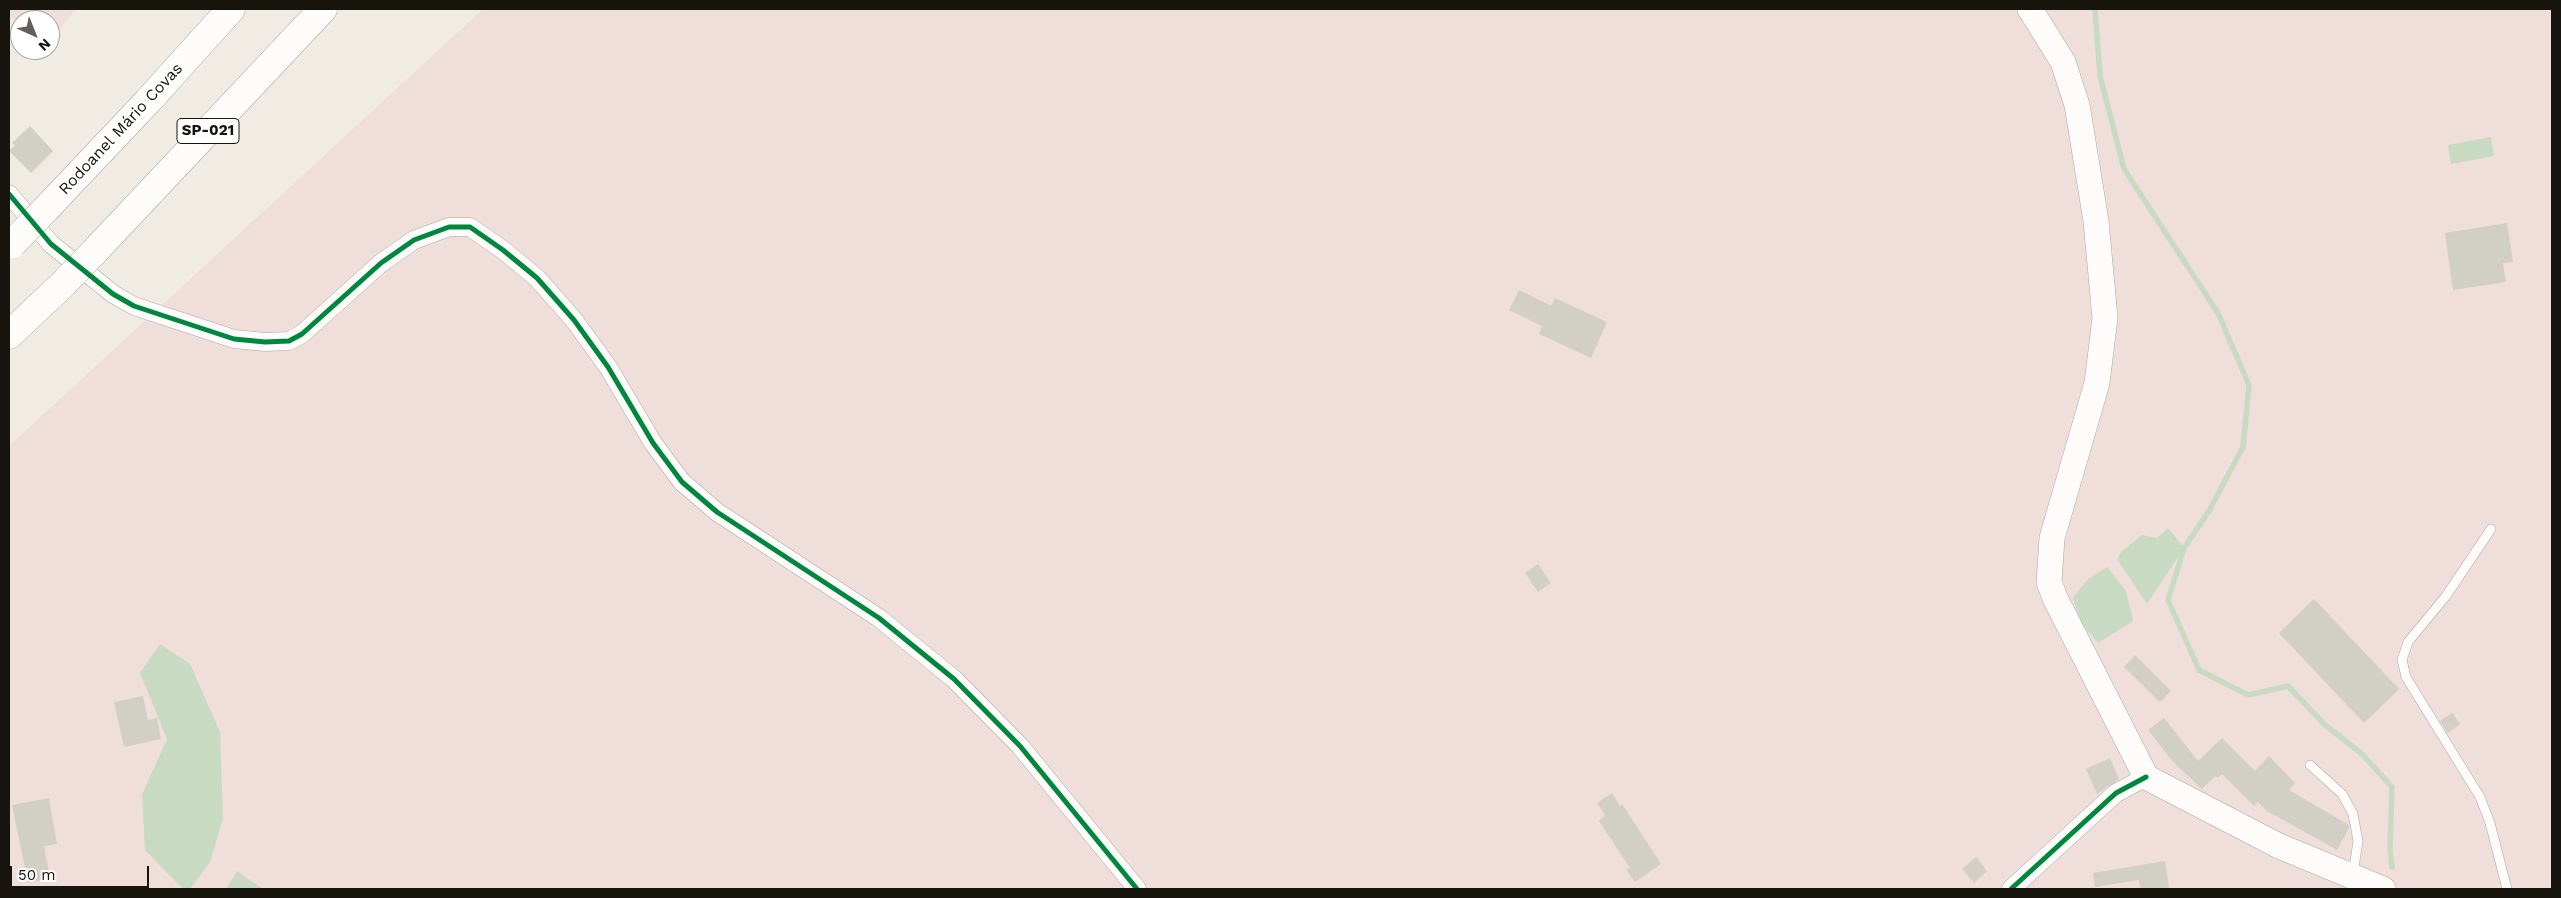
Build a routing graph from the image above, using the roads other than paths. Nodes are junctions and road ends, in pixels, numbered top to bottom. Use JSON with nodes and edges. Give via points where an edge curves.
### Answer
{"nodes":[{"id":1,"x":231,"y":9,"type":"edge"},
{"id":2,"x":323,"y":9,"type":"edge"},
{"id":3,"x":2030,"y":9,"type":"edge"},
{"id":4,"x":9,"y":194,"type":"edge"},
{"id":5,"x":10,"y":245,"type":"edge"},
{"id":6,"x":9,"y":335,"type":"edge"},
{"id":7,"x":2491,"y":529,"type":"dead end"},
{"id":8,"x":2310,"y":765,"type":"dead end"},
{"id":9,"x":2146,"y":777,"type":"junction"},
{"id":10,"x":2353,"y":878,"type":"junction"},
{"id":11,"x":1137,"y":889,"type":"edge"},
{"id":12,"x":2011,"y":889,"type":"edge"},
{"id":13,"x":2383,"y":889,"type":"edge"},
{"id":14,"x":2507,"y":889,"type":"edge"}],
"edges":[{"from":1,"to":5,"type":"highway","name":"Rodoanel Mário Covas","bridge":true},
{"from":2,"to":6,"type":"highway","number":"SP-021","bridge":true,"via":[[93,254]]},
{"from":3,"to":9,"type":"main road","via":[[2063,62],[2077,106],[2093,203],[2105,318],[2097,383],[2052,538],[2049,582]]},
{"from":4,"to":11,"type":"street","via":[[52,244],[113,294],[134,306],[234,339],[265,342],[289,341],[302,334],[381,263],[414,240],[449,227],[470,228],[504,250],[537,278],[574,320],[682,482],[717,512],[879,618],[954,679],[1020,746]]},
{"from":7,"to":14,"type":"lane","via":[[2446,596],[2408,642],[2402,660],[2406,677],[2480,797]]},
{"from":8,"to":10,"type":"lane","via":[[2342,794],[2354,814],[2358,841]]},
{"from":9,"to":10,"type":"main road","via":[[2279,846]]},
{"from":9,"to":12,"type":"street","via":[[2116,793]]},
{"from":10,"to":13,"type":"main road"}]}
